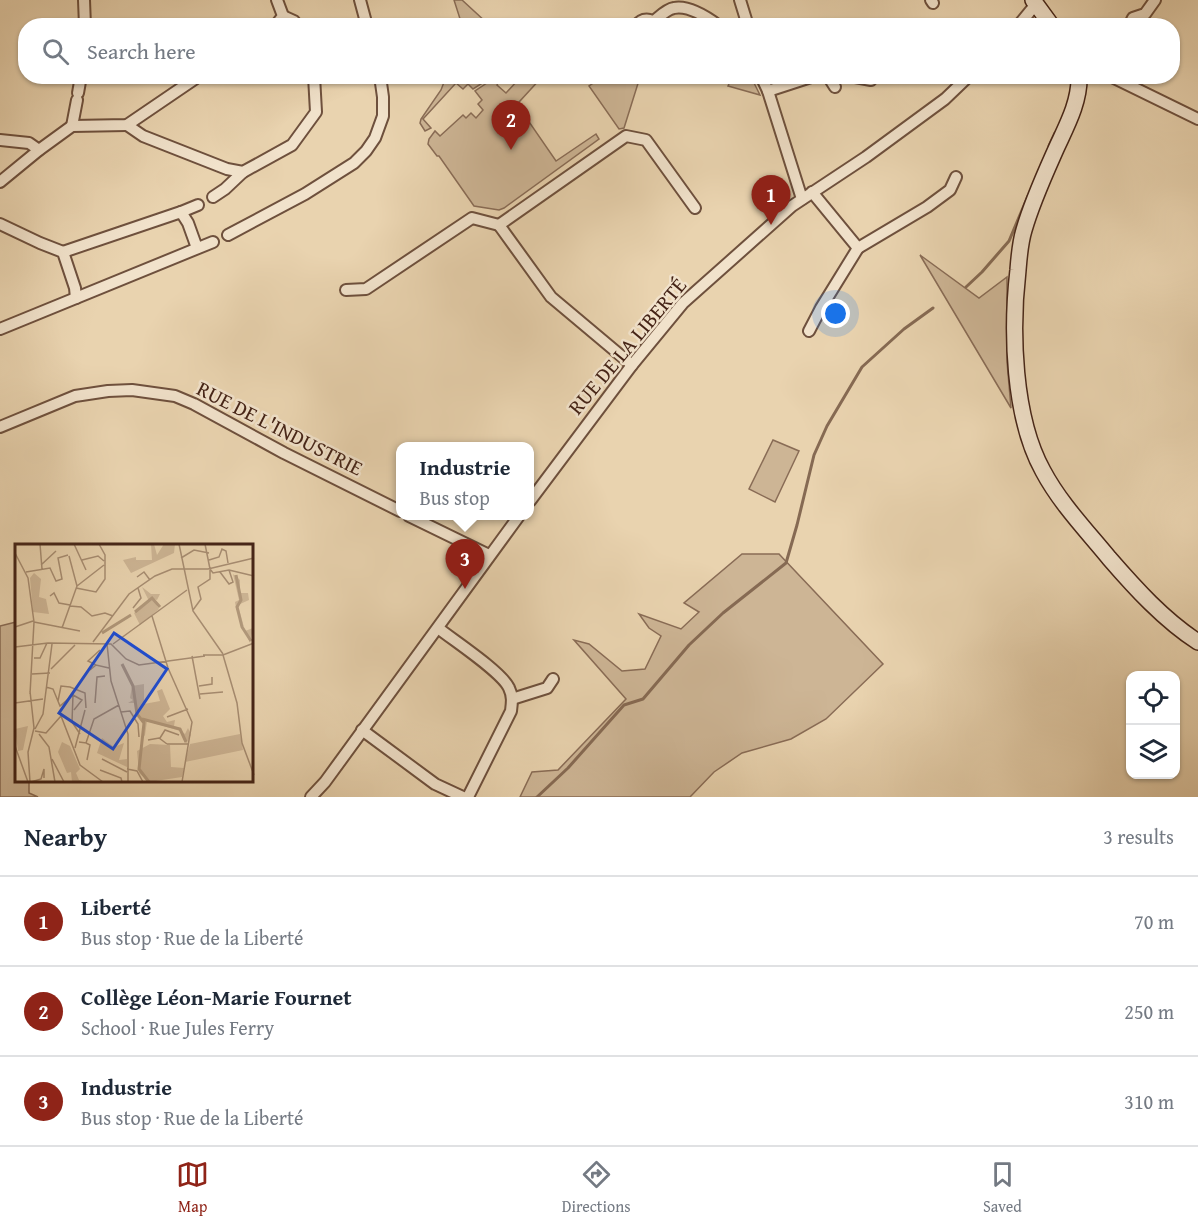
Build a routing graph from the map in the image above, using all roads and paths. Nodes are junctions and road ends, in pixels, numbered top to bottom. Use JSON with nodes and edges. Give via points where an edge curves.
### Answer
{"nodes":[{"id":1,"x":84,"y":0,"type":"edge"},
{"id":2,"x":277,"y":0,"type":"edge"},
{"id":3,"x":360,"y":0,"type":"edge"},
{"id":4,"x":740,"y":0,"type":"edge"},
{"id":5,"x":1155,"y":0,"type":"edge"},
{"id":6,"x":1035,"y":2,"type":"edge"},
{"id":7,"x":283,"y":16,"type":"joint"},
{"id":8,"x":85,"y":18,"type":"edge"},
{"id":9,"x":287,"y":18,"type":"edge"},
{"id":10,"x":365,"y":18,"type":"edge"},
{"id":11,"x":660,"y":18,"type":"edge"},
{"id":12,"x":708,"y":18,"type":"edge"},
{"id":13,"x":746,"y":18,"type":"edge"},
{"id":14,"x":1024,"y":18,"type":"edge"},
{"id":15,"x":1046,"y":18,"type":"edge"},
{"id":16,"x":1133,"y":18,"type":"edge"},
{"id":17,"x":80,"y":84,"type":"edge"},
{"id":18,"x":187,"y":84,"type":"edge"},
{"id":19,"x":314,"y":84,"type":"edge"},
{"id":20,"x":381,"y":84,"type":"edge"},
{"id":21,"x":765,"y":84,"type":"edge"},
{"id":22,"x":789,"y":84,"type":"edge"},
{"id":23,"x":833,"y":84,"type":"edge"},
{"id":24,"x":961,"y":84,"type":"edge"},
{"id":25,"x":1079,"y":84,"type":"edge"},
{"id":26,"x":1126,"y":84,"type":"edge"},
{"id":27,"x":835,"y":87,"type":"dead end"},
{"id":28,"x":768,"y":91,"type":"junction"},
{"id":29,"x":1198,"y":119,"type":"edge"},
{"id":30,"x":126,"y":125,"type":"junction"},
{"id":31,"x":72,"y":126,"type":"junction"},
{"id":32,"x":0,"y":140,"type":"edge"},
{"id":33,"x":39,"y":150,"type":"junction"},
{"id":34,"x":243,"y":172,"type":"junction"},
{"id":35,"x":956,"y":177,"type":"dead end"},
{"id":36,"x":0,"y":182,"type":"edge"},
{"id":37,"x":812,"y":192,"type":"junction"},
{"id":38,"x":213,"y":197,"type":"dead end"},
{"id":39,"x":802,"y":199,"type":"junction"},
{"id":40,"x":198,"y":205,"type":"dead end"},
{"id":41,"x":695,"y":208,"type":"dead end"},
{"id":42,"x":181,"y":212,"type":"junction"},
{"id":43,"x":0,"y":224,"type":"edge"},
{"id":44,"x":499,"y":225,"type":"junction"},
{"id":45,"x":228,"y":235,"type":"dead end"},
{"id":46,"x":213,"y":242,"type":"dead end"},
{"id":47,"x":197,"y":248,"type":"junction"},
{"id":48,"x":858,"y":248,"type":"junction"},
{"id":49,"x":63,"y":252,"type":"junction"},
{"id":50,"x":346,"y":290,"type":"dead end"},
{"id":51,"x":76,"y":298,"type":"junction"},
{"id":52,"x":0,"y":329,"type":"edge"},
{"id":53,"x":809,"y":331,"type":"dead end"},
{"id":54,"x":632,"y":365,"type":"junction"},
{"id":55,"x":0,"y":427,"type":"edge"},
{"id":56,"x":534,"y":496,"type":"edge"},
{"id":57,"x":396,"y":509,"type":"edge"},
{"id":58,"x":417,"y":520,"type":"edge"},
{"id":59,"x":516,"y":520,"type":"edge"},
{"id":60,"x":489,"y":555,"type":"junction"},
{"id":61,"x":438,"y":628,"type":"junction"},
{"id":62,"x":1198,"y":642,"type":"edge"},
{"id":63,"x":553,"y":679,"type":"dead end"},
{"id":64,"x":512,"y":699,"type":"junction"},
{"id":65,"x":362,"y":730,"type":"junction"},
{"id":66,"x":311,"y":797,"type":"edge"},
{"id":67,"x":466,"y":797,"type":"edge"}],
"edges":[{"from":1,"to":8,"type":"street"},
{"from":2,"to":7,"type":"street"},
{"from":3,"to":10,"type":"street"},
{"from":4,"to":13,"type":"street"},
{"from":5,"to":16,"type":"street","via":[[1145,14]]},
{"from":6,"to":14,"type":"street"},
{"from":6,"to":15,"type":"main road"},
{"from":7,"to":9,"type":"street"},
{"from":11,"to":12,"type":"street","via":[[674,8]]},
{"from":17,"to":31,"type":"street"},
{"from":18,"to":30,"type":"street"},
{"from":19,"to":34,"type":"street","via":[[316,112],[292,145]]},
{"from":20,"to":45,"type":"street","via":[[383,116],[375,138],[354,163]]},
{"from":21,"to":28,"type":"street"},
{"from":22,"to":28,"type":"street"},
{"from":23,"to":27,"type":"street"},
{"from":24,"to":37,"type":"street","name":"RUE DE LA LIBERTÉ","via":[[866,157]]},
{"from":25,"to":62,"type":"main road","via":[[1065,130],[1023,231],[1015,333],[1024,417],[1042,469],[1059,497],[1121,572]]},
{"from":26,"to":29,"type":"street"},
{"from":28,"to":39,"type":"street"},
{"from":30,"to":31,"type":"street"},
{"from":30,"to":34,"type":"street","via":[[143,136]]},
{"from":31,"to":33,"type":"street"},
{"from":32,"to":33,"type":"street","via":[[29,143]]},
{"from":33,"to":36,"type":"street"},
{"from":34,"to":38,"type":"street"},
{"from":35,"to":48,"type":"street","via":[[950,190],[927,207]]},
{"from":37,"to":39,"type":"street","name":"RUE DE LA LIBERTÉ"},
{"from":37,"to":48,"type":"street"},
{"from":39,"to":54,"type":"street","name":"RUE DE LA LIBERTÉ","via":[[683,303]]},
{"from":40,"to":42,"type":"street"},
{"from":41,"to":44,"type":"street","via":[[646,140],[626,136]]},
{"from":42,"to":47,"type":"street"},
{"from":42,"to":49,"type":"street"},
{"from":43,"to":49,"type":"street"},
{"from":44,"to":50,"type":"street","via":[[472,218],[366,289]]},
{"from":44,"to":54,"type":"street","via":[[551,297]]},
{"from":46,"to":47,"type":"street"},
{"from":47,"to":51,"type":"street"},
{"from":48,"to":53,"type":"street"},
{"from":49,"to":51,"type":"street"},
{"from":51,"to":52,"type":"street"},
{"from":54,"to":56,"type":"street","name":"RUE DE LA LIBERTÉ"},
{"from":55,"to":57,"type":"street","name":"RUE DE L'INDUSTRIE","via":[[75,396],[132,390],[175,396]]},
{"from":58,"to":60,"type":"street"},
{"from":59,"to":60,"type":"street"},
{"from":60,"to":61,"type":"street"},
{"from":61,"to":64,"type":"street","via":[[501,677]]},
{"from":61,"to":65,"type":"street"},
{"from":63,"to":64,"type":"street","via":[[547,688]]},
{"from":64,"to":67,"type":"street","via":[[511,711]]},
{"from":65,"to":66,"type":"street"},
{"from":65,"to":67,"type":"street","via":[[435,784]]}]}
